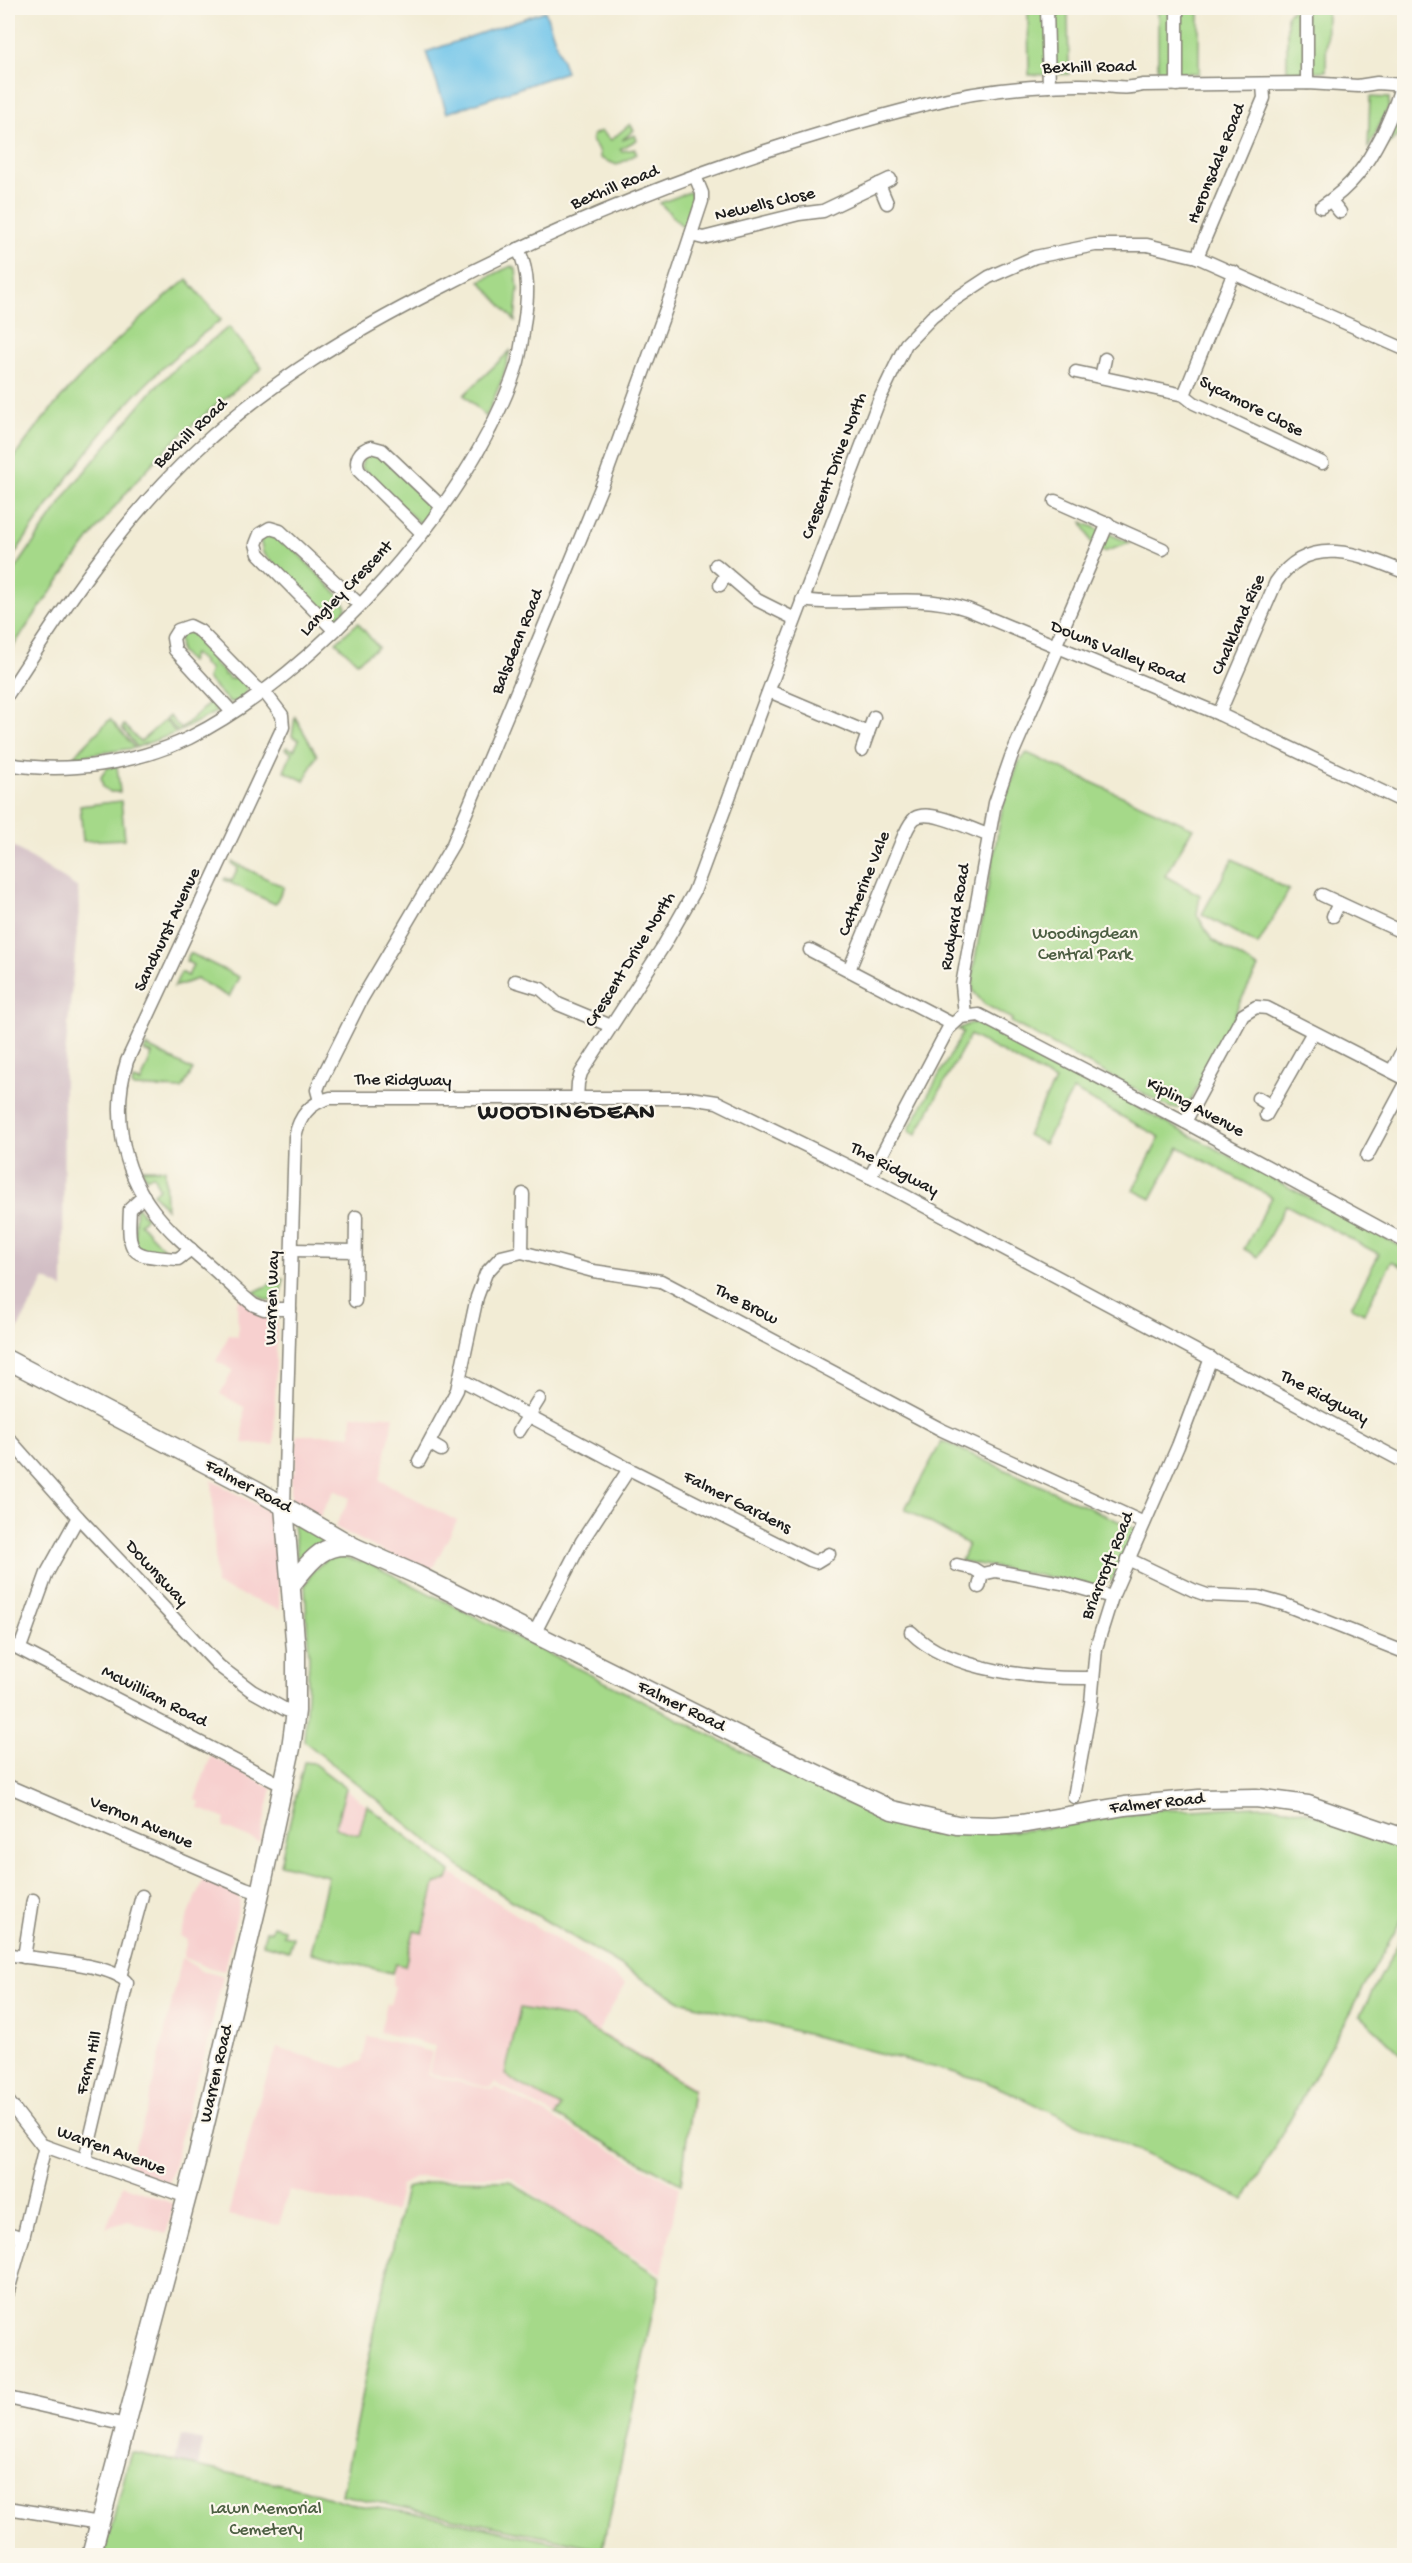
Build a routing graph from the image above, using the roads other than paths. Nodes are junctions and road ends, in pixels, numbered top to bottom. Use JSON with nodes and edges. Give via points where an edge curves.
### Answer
{"nodes":[{"id":1,"x":1047,"y":8,"type":"edge"},
{"id":2,"x":1177,"y":8,"type":"edge"},
{"id":3,"x":1307,"y":8,"type":"edge"},
{"id":4,"x":1307,"y":83,"type":"junction"},
{"id":5,"x":1177,"y":85,"type":"junction"},
{"id":6,"x":1263,"y":85,"type":"junction"},
{"id":7,"x":1403,"y":85,"type":"edge"},
{"id":8,"x":1048,"y":86,"type":"junction"},
{"id":9,"x":694,"y":176,"type":"junction"},
{"id":10,"x":887,"y":203,"type":"dead end"},
{"id":11,"x":1340,"y":212,"type":"dead end"},
{"id":12,"x":691,"y":235,"type":"junction"},
{"id":13,"x":518,"y":249,"type":"junction"},
{"id":14,"x":1197,"y":257,"type":"junction"},
{"id":15,"x":1234,"y":272,"type":"junction"},
{"id":16,"x":1404,"y":349,"type":"edge"},
{"id":17,"x":1105,"y":359,"type":"dead end"},
{"id":18,"x":1076,"y":372,"type":"dead end"},
{"id":19,"x":1101,"y":377,"type":"junction"},
{"id":20,"x":1184,"y":395,"type":"junction"},
{"id":21,"x":1322,"y":463,"type":"dead end"},
{"id":22,"x":1055,"y":501,"type":"dead end"},
{"id":23,"x":442,"y":507,"type":"junction"},
{"id":24,"x":1108,"y":523,"type":"junction"},
{"id":25,"x":422,"y":534,"type":"junction"},
{"id":26,"x":1163,"y":549,"type":"dead end"},
{"id":27,"x":716,"y":565,"type":"dead end"},
{"id":28,"x":1404,"y":572,"type":"edge"},
{"id":29,"x":802,"y":600,"type":"junction"},
{"id":30,"x":360,"y":605,"type":"junction"},
{"id":31,"x":795,"y":619,"type":"junction"},
{"id":32,"x":334,"y":630,"type":"junction"},
{"id":33,"x":1056,"y":647,"type":"junction"},
{"id":34,"x":262,"y":691,"type":"junction"},
{"id":35,"x":769,"y":691,"type":"junction"},
{"id":36,"x":8,"y":694,"type":"edge"},
{"id":37,"x":232,"y":712,"type":"junction"},
{"id":38,"x":1219,"y":714,"type":"junction"},
{"id":39,"x":874,"y":717,"type":"dead end"},
{"id":40,"x":868,"y":733,"type":"junction"},
{"id":41,"x":862,"y":750,"type":"dead end"},
{"id":42,"x":8,"y":764,"type":"edge"},
{"id":43,"x":1404,"y":802,"type":"edge"},
{"id":44,"x":988,"y":836,"type":"junction"},
{"id":45,"x":1322,"y":895,"type":"dead end"},
{"id":46,"x":1340,"y":903,"type":"junction"},
{"id":47,"x":1333,"y":916,"type":"dead end"},
{"id":48,"x":1404,"y":933,"type":"edge"},
{"id":49,"x":810,"y":950,"type":"dead end"},
{"id":50,"x":849,"y":970,"type":"junction"},
{"id":51,"x":515,"y":981,"type":"dead end"},
{"id":52,"x":966,"y":1016,"type":"junction"},
{"id":53,"x":952,"y":1024,"type":"junction"},
{"id":54,"x":611,"y":1026,"type":"junction"},
{"id":55,"x":1313,"y":1032,"type":"junction"},
{"id":56,"x":1404,"y":1047,"type":"edge"},
{"id":57,"x":1392,"y":1071,"type":"junction"},
{"id":58,"x":1404,"y":1078,"type":"edge"},
{"id":59,"x":1404,"y":1087,"type":"edge"},
{"id":60,"x":1258,"y":1098,"type":"dead end"},
{"id":61,"x":577,"y":1099,"type":"junction"},
{"id":62,"x":320,"y":1101,"type":"junction"},
{"id":63,"x":1185,"y":1122,"type":"junction"},
{"id":64,"x":1367,"y":1156,"type":"dead end"},
{"id":65,"x":870,"y":1177,"type":"junction"},
{"id":66,"x":523,"y":1194,"type":"dead end"},
{"id":67,"x":144,"y":1196,"type":"junction"},
{"id":68,"x":356,"y":1217,"type":"dead end"},
{"id":69,"x":1404,"y":1241,"type":"edge"},
{"id":70,"x":191,"y":1249,"type":"junction"},
{"id":71,"x":292,"y":1250,"type":"junction"},
{"id":72,"x":355,"y":1251,"type":"junction"},
{"id":73,"x":522,"y":1252,"type":"junction"},
{"id":74,"x":355,"y":1301,"type":"dead end"},
{"id":75,"x":290,"y":1309,"type":"junction"},
{"id":76,"x":1211,"y":1358,"type":"junction"},
{"id":77,"x":8,"y":1360,"type":"edge"},
{"id":78,"x":460,"y":1379,"type":"junction"},
{"id":79,"x":539,"y":1399,"type":"dead end"},
{"id":80,"x":529,"y":1414,"type":"junction"},
{"id":81,"x":519,"y":1431,"type":"dead end"},
{"id":82,"x":8,"y":1438,"type":"edge"},
{"id":83,"x":429,"y":1443,"type":"junction"},
{"id":84,"x":441,"y":1450,"type":"dead end"},
{"id":85,"x":419,"y":1461,"type":"dead end"},
{"id":86,"x":1404,"y":1462,"type":"edge"},
{"id":87,"x":629,"y":1469,"type":"junction"},
{"id":88,"x":284,"y":1506,"type":"junction"},
{"id":89,"x":78,"y":1518,"type":"junction"},
{"id":90,"x":1144,"y":1523,"type":"junction"},
{"id":91,"x":354,"y":1546,"type":"junction"},
{"id":92,"x":829,"y":1554,"type":"dead end"},
{"id":93,"x":1128,"y":1560,"type":"junction"},
{"id":94,"x":957,"y":1565,"type":"dead end"},
{"id":95,"x":291,"y":1585,"type":"junction"},
{"id":96,"x":1112,"y":1597,"type":"junction"},
{"id":97,"x":911,"y":1632,"type":"dead end"},
{"id":98,"x":534,"y":1634,"type":"junction"},
{"id":99,"x":8,"y":1643,"type":"edge"},
{"id":100,"x":20,"y":1648,"type":"junction"},
{"id":101,"x":1404,"y":1652,"type":"edge"},
{"id":102,"x":1092,"y":1678,"type":"junction"},
{"id":103,"x":296,"y":1711,"type":"junction"},
{"id":104,"x":284,"y":1783,"type":"junction"},
{"id":105,"x":8,"y":1786,"type":"edge"},
{"id":106,"x":1074,"y":1797,"type":"dead end"},
{"id":107,"x":1404,"y":1838,"type":"edge"},
{"id":108,"x":260,"y":1893,"type":"junction"},
{"id":109,"x":142,"y":1896,"type":"dead end"},
{"id":110,"x":33,"y":1900,"type":"dead end"},
{"id":111,"x":8,"y":1954,"type":"edge"},
{"id":112,"x":24,"y":1957,"type":"junction"},
{"id":113,"x":120,"y":1977,"type":"junction"},
{"id":114,"x":8,"y":2100,"type":"edge"},
{"id":115,"x":45,"y":2146,"type":"junction"},
{"id":116,"x":85,"y":2160,"type":"junction"},
{"id":117,"x":187,"y":2196,"type":"junction"},
{"id":118,"x":8,"y":2233,"type":"edge"},
{"id":119,"x":23,"y":2238,"type":"junction"},
{"id":120,"x":8,"y":2291,"type":"edge"},
{"id":121,"x":8,"y":2398,"type":"edge"},
{"id":122,"x":126,"y":2425,"type":"junction"},
{"id":123,"x":8,"y":2508,"type":"edge"},
{"id":124,"x":100,"y":2523,"type":"junction"},
{"id":125,"x":92,"y":2556,"type":"edge"}],
"edges":[{"from":1,"to":8,"type":"street"},
{"from":2,"to":5,"type":"street"},
{"from":3,"to":4,"type":"street"},
{"from":4,"to":6,"type":"street","name":"Bexhill Road"},
{"from":4,"to":7,"type":"street","name":"Bexhill Road"},
{"from":5,"to":6,"type":"street","name":"Bexhill Road"},
{"from":5,"to":8,"type":"street","name":"Bexhill Road"},
{"from":6,"to":14,"type":"street","name":"Heronsdale Road","via":[[1264,98]]},
{"from":7,"to":11,"type":"street","via":[[1368,162],[1355,180],[1326,204]]},
{"from":8,"to":9,"type":"street","name":"Bexhill Road","via":[[923,105]]},
{"from":9,"to":12,"type":"street","name":"Balsdean Road","via":[[702,197]]},
{"from":9,"to":13,"type":"street","name":"Bexhill Road"},
{"from":10,"to":12,"type":"street","name":"Newells Close","via":[[885,182],[824,211],[706,237]]},
{"from":12,"to":62,"type":"street","name":"Balsdean Road","via":[[603,482],[462,826],[345,1029],[317,1090]]},
{"from":13,"to":23,"type":"street","name":"Langley Crescent","via":[[527,279],[517,366],[484,441]]},
{"from":13,"to":36,"type":"street","name":"Bexhill Road","via":[[351,335],[281,381],[217,432],[160,487],[123,531]]},
{"from":14,"to":15,"type":"street","name":"Crescent Drive North"},
{"from":14,"to":29,"type":"street","name":"Crescent Drive North","via":[[1147,245],[1065,249],[989,277],[932,317],[909,341],[892,370]]},
{"from":15,"to":16,"type":"street","name":"Crescent Drive North"},
{"from":15,"to":20,"type":"street","name":"Sycamore Close"},
{"from":17,"to":19,"type":"street"},
{"from":18,"to":19,"type":"street"},
{"from":19,"to":20,"type":"street"},
{"from":20,"to":21,"type":"street","name":"Sycamore Close"},
{"from":22,"to":24,"type":"street"},
{"from":23,"to":25,"type":"street","name":"Langley Crescent"},
{"from":23,"to":25,"type":"street","via":[[382,450],[371,447],[360,452],[359,471]]},
{"from":24,"to":26,"type":"street"},
{"from":24,"to":33,"type":"street","name":"Rudyard Road"},
{"from":25,"to":30,"type":"street","name":"Langley Crescent"},
{"from":27,"to":31,"type":"street","via":[[723,580]]},
{"from":28,"to":38,"type":"street","name":"Chalkland Rise","via":[[1348,552],[1320,553],[1295,562],[1276,582]]},
{"from":29,"to":31,"type":"street","name":"Crescent Drive North"},
{"from":29,"to":33,"type":"street","name":"Downs Valley Road","via":[[935,601],[967,609]]},
{"from":30,"to":32,"type":"street","name":"Langley Crescent"},
{"from":30,"to":32,"type":"street","via":[[282,532],[272,528],[261,532],[256,544],[259,554]]},
{"from":31,"to":35,"type":"street","name":"Crescent Drive North"},
{"from":32,"to":34,"type":"street","name":"Langley Crescent"},
{"from":33,"to":38,"type":"street","name":"Downs Valley Road"},
{"from":33,"to":44,"type":"street","name":"Rudyard Road","via":[[1004,777]]},
{"from":34,"to":37,"type":"street","name":"Langley Crescent"},
{"from":34,"to":37,"type":"street","name":"Sandhurst Avenue","via":[[197,628],[187,626],[178,630],[174,649]]},
{"from":34,"to":67,"type":"street","name":"Sandhurst Avenue","via":[[282,715],[283,730],[164,979],[122,1080],[123,1141]]},
{"from":35,"to":40,"type":"street"},
{"from":35,"to":54,"type":"street","name":"Crescent Drive North","via":[[694,892]]},
{"from":37,"to":42,"type":"street","name":"Langley Crescent","via":[[188,738],[135,757],[65,767]]},
{"from":38,"to":43,"type":"street","name":"Downs Valley Road"},
{"from":39,"to":40,"type":"street"},
{"from":40,"to":41,"type":"street"},
{"from":44,"to":50,"type":"street","name":"Catherine Vale","via":[[929,815],[911,822]]},
{"from":44,"to":52,"type":"street","name":"Rudyard Road","via":[[962,985]]},
{"from":45,"to":46,"type":"street"},
{"from":46,"to":47,"type":"street"},
{"from":46,"to":48,"type":"street"},
{"from":49,"to":50,"type":"street"},
{"from":50,"to":53,"type":"street"},
{"from":51,"to":54,"type":"street","via":[[526,990],[541,989],[558,1004]]},
{"from":52,"to":53,"type":"street"},
{"from":52,"to":63,"type":"street","name":"Kipling Avenue","via":[[989,1018]]},
{"from":53,"to":65,"type":"street"},
{"from":54,"to":61,"type":"street","name":"Crescent Drive North","via":[[581,1073]]},
{"from":55,"to":57,"type":"street"},
{"from":55,"to":60,"type":"street","via":[[1268,1110]]},
{"from":55,"to":63,"type":"street","via":[[1265,1008],[1246,1013]]},
{"from":56,"to":57,"type":"street"},
{"from":57,"to":58,"type":"street"},
{"from":59,"to":64,"type":"street"},
{"from":61,"to":62,"type":"street","name":"The Ridgway"},
{"from":61,"to":65,"type":"street","name":"The Ridgway","via":[[709,1100]]},
{"from":62,"to":71,"type":"street","name":"Warren Way","via":[[302,1116],[295,1137]]},
{"from":63,"to":69,"type":"street","name":"Kipling Avenue"},
{"from":65,"to":76,"type":"street","name":"The Ridgway"},
{"from":66,"to":73,"type":"street"},
{"from":67,"to":70,"type":"street","name":"Sandhurst Avenue","via":[[168,1228]]},
{"from":67,"to":70,"type":"street","via":[[130,1209],[129,1242],[133,1250],[140,1255],[178,1258]]},
{"from":68,"to":72,"type":"street"},
{"from":70,"to":75,"type":"street","name":"Sandhurst Avenue","via":[[254,1305]]},
{"from":71,"to":72,"type":"street"},
{"from":71,"to":75,"type":"street","name":"Warren Way"},
{"from":72,"to":74,"type":"street"},
{"from":73,"to":78,"type":"street","via":[[501,1257],[486,1273],[477,1297]]},
{"from":73,"to":90,"type":"street","name":"The Brow","via":[[592,1271],[661,1281],[942,1430]]},
{"from":75,"to":88,"type":"street","name":"Warren Way"},
{"from":76,"to":86,"type":"street","name":"The Ridgway"},
{"from":76,"to":90,"type":"street","name":"Briarcroft Road"},
{"from":77,"to":88,"type":"main road","name":"Falmer Road"},
{"from":78,"to":80,"type":"street","name":"Falmer Gardens"},
{"from":78,"to":83,"type":"street"},
{"from":79,"to":80,"type":"street"},
{"from":80,"to":81,"type":"street"},
{"from":80,"to":87,"type":"street","name":"Falmer Gardens"},
{"from":82,"to":89,"type":"street","name":"Downsway"},
{"from":83,"to":84,"type":"street"},
{"from":83,"to":85,"type":"street"},
{"from":87,"to":92,"type":"street","name":"Falmer Gardens","via":[[813,1562]]},
{"from":87,"to":98,"type":"street","via":[[582,1541]]},
{"from":88,"to":91,"type":"main road","name":"Falmer Road"},
{"from":88,"to":95,"type":"main road","name":"Warren Road"},
{"from":89,"to":100,"type":"street","via":[[47,1573]]},
{"from":89,"to":103,"type":"street","name":"Downsway","via":[[219,1666],[252,1691],[286,1710]]},
{"from":90,"to":93,"type":"street","name":"Briarcroft Road"},
{"from":91,"to":95,"type":"main road","via":[[338,1545],[321,1552]]},
{"from":91,"to":98,"type":"main road","name":"Falmer Road"},
{"from":93,"to":96,"type":"street","name":"Briarcroft Road"},
{"from":93,"to":101,"type":"street","via":[[1207,1595],[1258,1597]]},
{"from":94,"to":96,"type":"street","via":[[974,1569],[981,1580],[996,1571]]},
{"from":95,"to":103,"type":"main road","name":"Warren Road"},
{"from":96,"to":102,"type":"street","name":"Briarcroft Road","via":[[1096,1648]]},
{"from":97,"to":102,"type":"street","via":[[921,1642],[991,1670]]},
{"from":98,"to":107,"type":"main road","name":"Falmer Road","via":[[855,1794],[912,1816],[957,1825],[1007,1826],[1125,1806],[1256,1798],[1308,1805]]},
{"from":99,"to":100,"type":"street","name":"McWilliam Road"},
{"from":100,"to":104,"type":"street","name":"McWilliam Road"},
{"from":102,"to":106,"type":"street","name":"Briarcroft Road"},
{"from":103,"to":104,"type":"main road","name":"Warren Road"},
{"from":104,"to":108,"type":"main road","name":"Warren Road"},
{"from":105,"to":108,"type":"street","name":"Vernon Avenue"},
{"from":108,"to":117,"type":"main road","name":"Warren Road"},
{"from":109,"to":113,"type":"street","name":"Farm Hill"},
{"from":110,"to":112,"type":"street"},
{"from":111,"to":112,"type":"street"},
{"from":112,"to":113,"type":"street","via":[[78,1964]]},
{"from":113,"to":116,"type":"street","name":"Farm Hill","via":[[128,1985]]},
{"from":114,"to":115,"type":"street","name":"Warren Avenue"},
{"from":115,"to":116,"type":"street","name":"Warren Avenue"},
{"from":115,"to":119,"type":"street"},
{"from":116,"to":117,"type":"street","name":"Warren Avenue"},
{"from":117,"to":122,"type":"main road","name":"Warren Road"},
{"from":118,"to":119,"type":"street"},
{"from":119,"to":120,"type":"street"},
{"from":121,"to":122,"type":"street"},
{"from":122,"to":124,"type":"main road","name":"Warren Road"},
{"from":123,"to":124,"type":"street"},
{"from":124,"to":125,"type":"main road","name":"Warren Road"}]}
